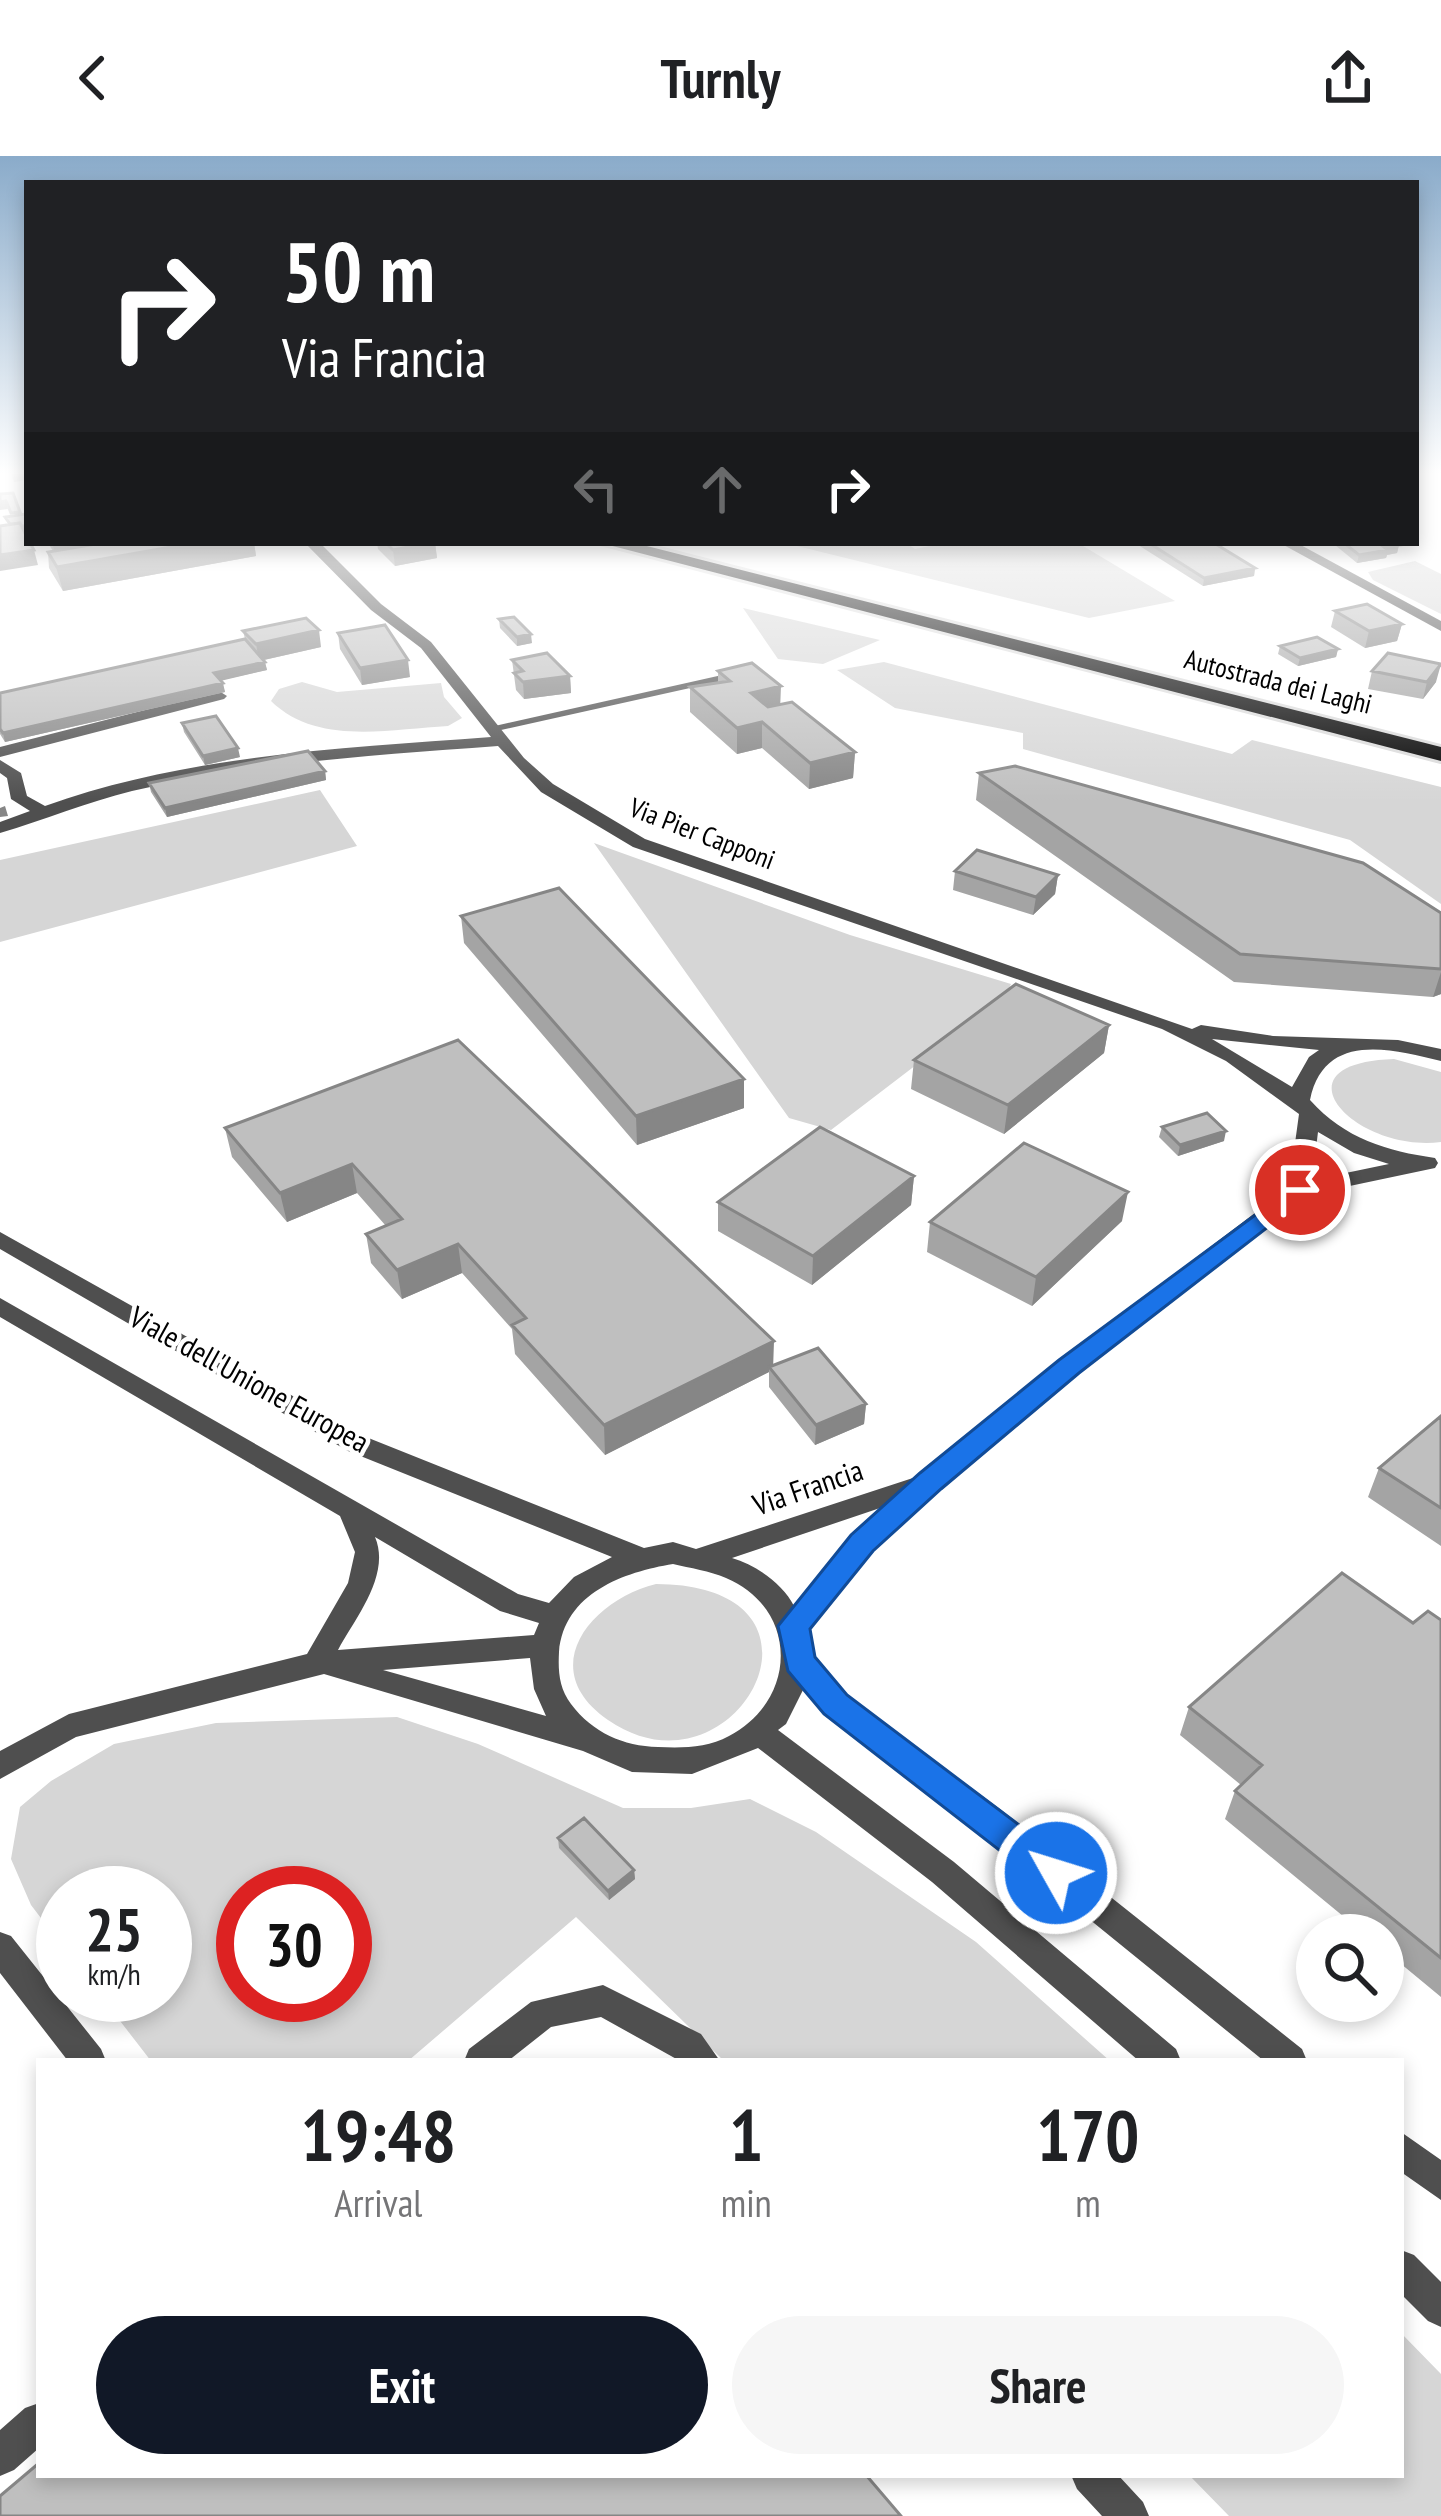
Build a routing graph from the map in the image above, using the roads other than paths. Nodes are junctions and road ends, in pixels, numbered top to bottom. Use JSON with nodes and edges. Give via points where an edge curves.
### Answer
{"nodes":[{"id":1,"x":351,"y":582,"type":"edge"},
{"id":2,"x":765,"y":582,"type":"edge"},
{"id":3,"x":849,"y":582,"type":"edge"},
{"id":4,"x":1359,"y":582,"type":"edge"},
{"id":5,"x":1441,"y":627,"type":"edge"},
{"id":6,"x":758,"y":670,"type":"edge"},
{"id":7,"x":219,"y":696,"type":"edge"},
{"id":8,"x":1441,"y":730,"type":"edge"},
{"id":9,"x":498,"y":735,"type":"junction"},
{"id":10,"x":0,"y":752,"type":"edge"},
{"id":11,"x":1441,"y":754,"type":"edge"},
{"id":12,"x":0,"y":765,"type":"edge"},
{"id":13,"x":42,"y":811,"type":"junction"},
{"id":14,"x":0,"y":828,"type":"edge"},
{"id":15,"x":1169,"y":1025,"type":"junction"},
{"id":16,"x":1352,"y":1045,"type":"junction"},
{"id":17,"x":1441,"y":1055,"type":"edge"},
{"id":18,"x":1304,"y":1108,"type":"junction"},
{"id":19,"x":1434,"y":1163,"type":"edge"},
{"id":20,"x":1300,"y":1190,"type":"junction"},
{"id":21,"x":0,"y":1239,"type":"edge"},
{"id":22,"x":0,"y":1306,"type":"edge"},
{"id":23,"x":930,"y":1481,"type":"junction"},
{"id":24,"x":352,"y":1514,"type":"junction"},
{"id":25,"x":640,"y":1556,"type":"junction"},
{"id":26,"x":706,"y":1556,"type":"junction"},
{"id":27,"x":554,"y":1616,"type":"junction"},
{"id":28,"x":794,"y":1626,"type":"junction"},
{"id":29,"x":543,"y":1646,"type":"junction"},
{"id":30,"x":799,"y":1662,"type":"junction"},
{"id":31,"x":316,"y":1663,"type":"junction"},
{"id":32,"x":760,"y":1733,"type":"junction"},
{"id":33,"x":587,"y":1739,"type":"junction"},
{"id":34,"x":0,"y":1766,"type":"edge"},
{"id":35,"x":0,"y":1947,"type":"edge"},
{"id":36,"x":87,"y":2058,"type":"edge"},
{"id":37,"x":485,"y":2058,"type":"edge"},
{"id":38,"x":700,"y":2058,"type":"edge"},
{"id":39,"x":1160,"y":2058,"type":"edge"},
{"id":40,"x":1286,"y":2058,"type":"edge"},
{"id":41,"x":1404,"y":2152,"type":"edge"},
{"id":42,"x":1441,"y":2182,"type":"edge"},
{"id":43,"x":1404,"y":2271,"type":"edge"},
{"id":44,"x":1441,"y":2308,"type":"edge"},
{"id":45,"x":36,"y":2425,"type":"edge"},
{"id":46,"x":0,"y":2456,"type":"edge"},
{"id":47,"x":1094,"y":2478,"type":"edge"},
{"id":48,"x":1129,"y":2516,"type":"edge"}],
"edges":[{"from":1,"to":9,"type":"street","name":"Via Pier Capponi","via":[[426,645]]},
{"from":2,"to":11,"type":"highway","name":"Autostrada dei Laghi"},
{"from":3,"to":8,"type":"highway","name":"Autostrada dei Laghi"},
{"from":4,"to":5,"type":"street"},
{"from":6,"to":9,"type":"lane"},
{"from":7,"to":10,"type":"street"},
{"from":9,"to":13,"type":"street","via":[[238,762]]},
{"from":9,"to":15,"type":"street","name":"Via Pier Capponi","via":[[547,788],[638,843]]},
{"from":12,"to":13,"type":"street","via":[[15,776],[19,799]]},
{"from":13,"to":14,"type":"street"},
{"from":15,"to":16,"type":"street","name":"Via Pier Capponi"},
{"from":15,"to":18,"type":"street","name":"Via Pier Capponi","via":[[1233,1057]]},
{"from":16,"to":17,"type":"street","name":"Via Pier Capponi"},
{"from":16,"to":18,"type":"street","via":[[1309,1064],[1300,1081]]},
{"from":18,"to":19,"type":"street","name":"Via Pier Capponi","via":[[1365,1151]]},
{"from":18,"to":20,"type":"street"},
{"from":19,"to":20,"type":"street","name":"Via Francia"},
{"from":20,"to":23,"type":"street","name":"Via Francia"},
{"from":21,"to":25,"type":"street","name":"Viale dell'Unione Europea","via":[[357,1444]]},
{"from":22,"to":24,"type":"street","name":"Viale dell'Unione Europea"},
{"from":23,"to":26,"type":"street","name":"Via Francia"},
{"from":23,"to":28,"type":"street","name":"Via Francia","via":[[862,1543]]},
{"from":24,"to":27,"type":"street","name":"Viale dell'Unione Europea","via":[[509,1603]]},
{"from":24,"to":31,"type":"street","via":[[368,1552],[361,1584]]},
{"from":25,"to":26,"type":"street","name":"Viale dell'Unione Europea"},
{"from":25,"to":27,"type":"street","name":"Viale dell'Unione Europea","via":[[575,1589]]},
{"from":26,"to":28,"type":"street","name":"Viale dell'Unione Europea","via":[[744,1570],[774,1594]]},
{"from":27,"to":29,"type":"street","name":"Viale dell'Unione Europea"},
{"from":28,"to":30,"type":"street"},
{"from":29,"to":31,"type":"street"},
{"from":29,"to":33,"type":"street","via":[[544,1680],[559,1713]]},
{"from":30,"to":32,"type":"street","via":[[788,1700]]},
{"from":30,"to":40,"type":"street","via":[[835,1704]]},
{"from":31,"to":33,"type":"street"},
{"from":31,"to":34,"type":"street","via":[[69,1726]]},
{"from":32,"to":33,"type":"street","via":[[720,1755],[674,1764],[627,1758]]},
{"from":32,"to":39,"type":"street","via":[[943,1872]]},
{"from":35,"to":36,"type":"street"},
{"from":37,"to":38,"type":"street","via":[[543,2013],[603,2001]]},
{"from":41,"to":42,"type":"street"},
{"from":43,"to":44,"type":"street"},
{"from":45,"to":46,"type":"street"},
{"from":47,"to":48,"type":"street"}]}
